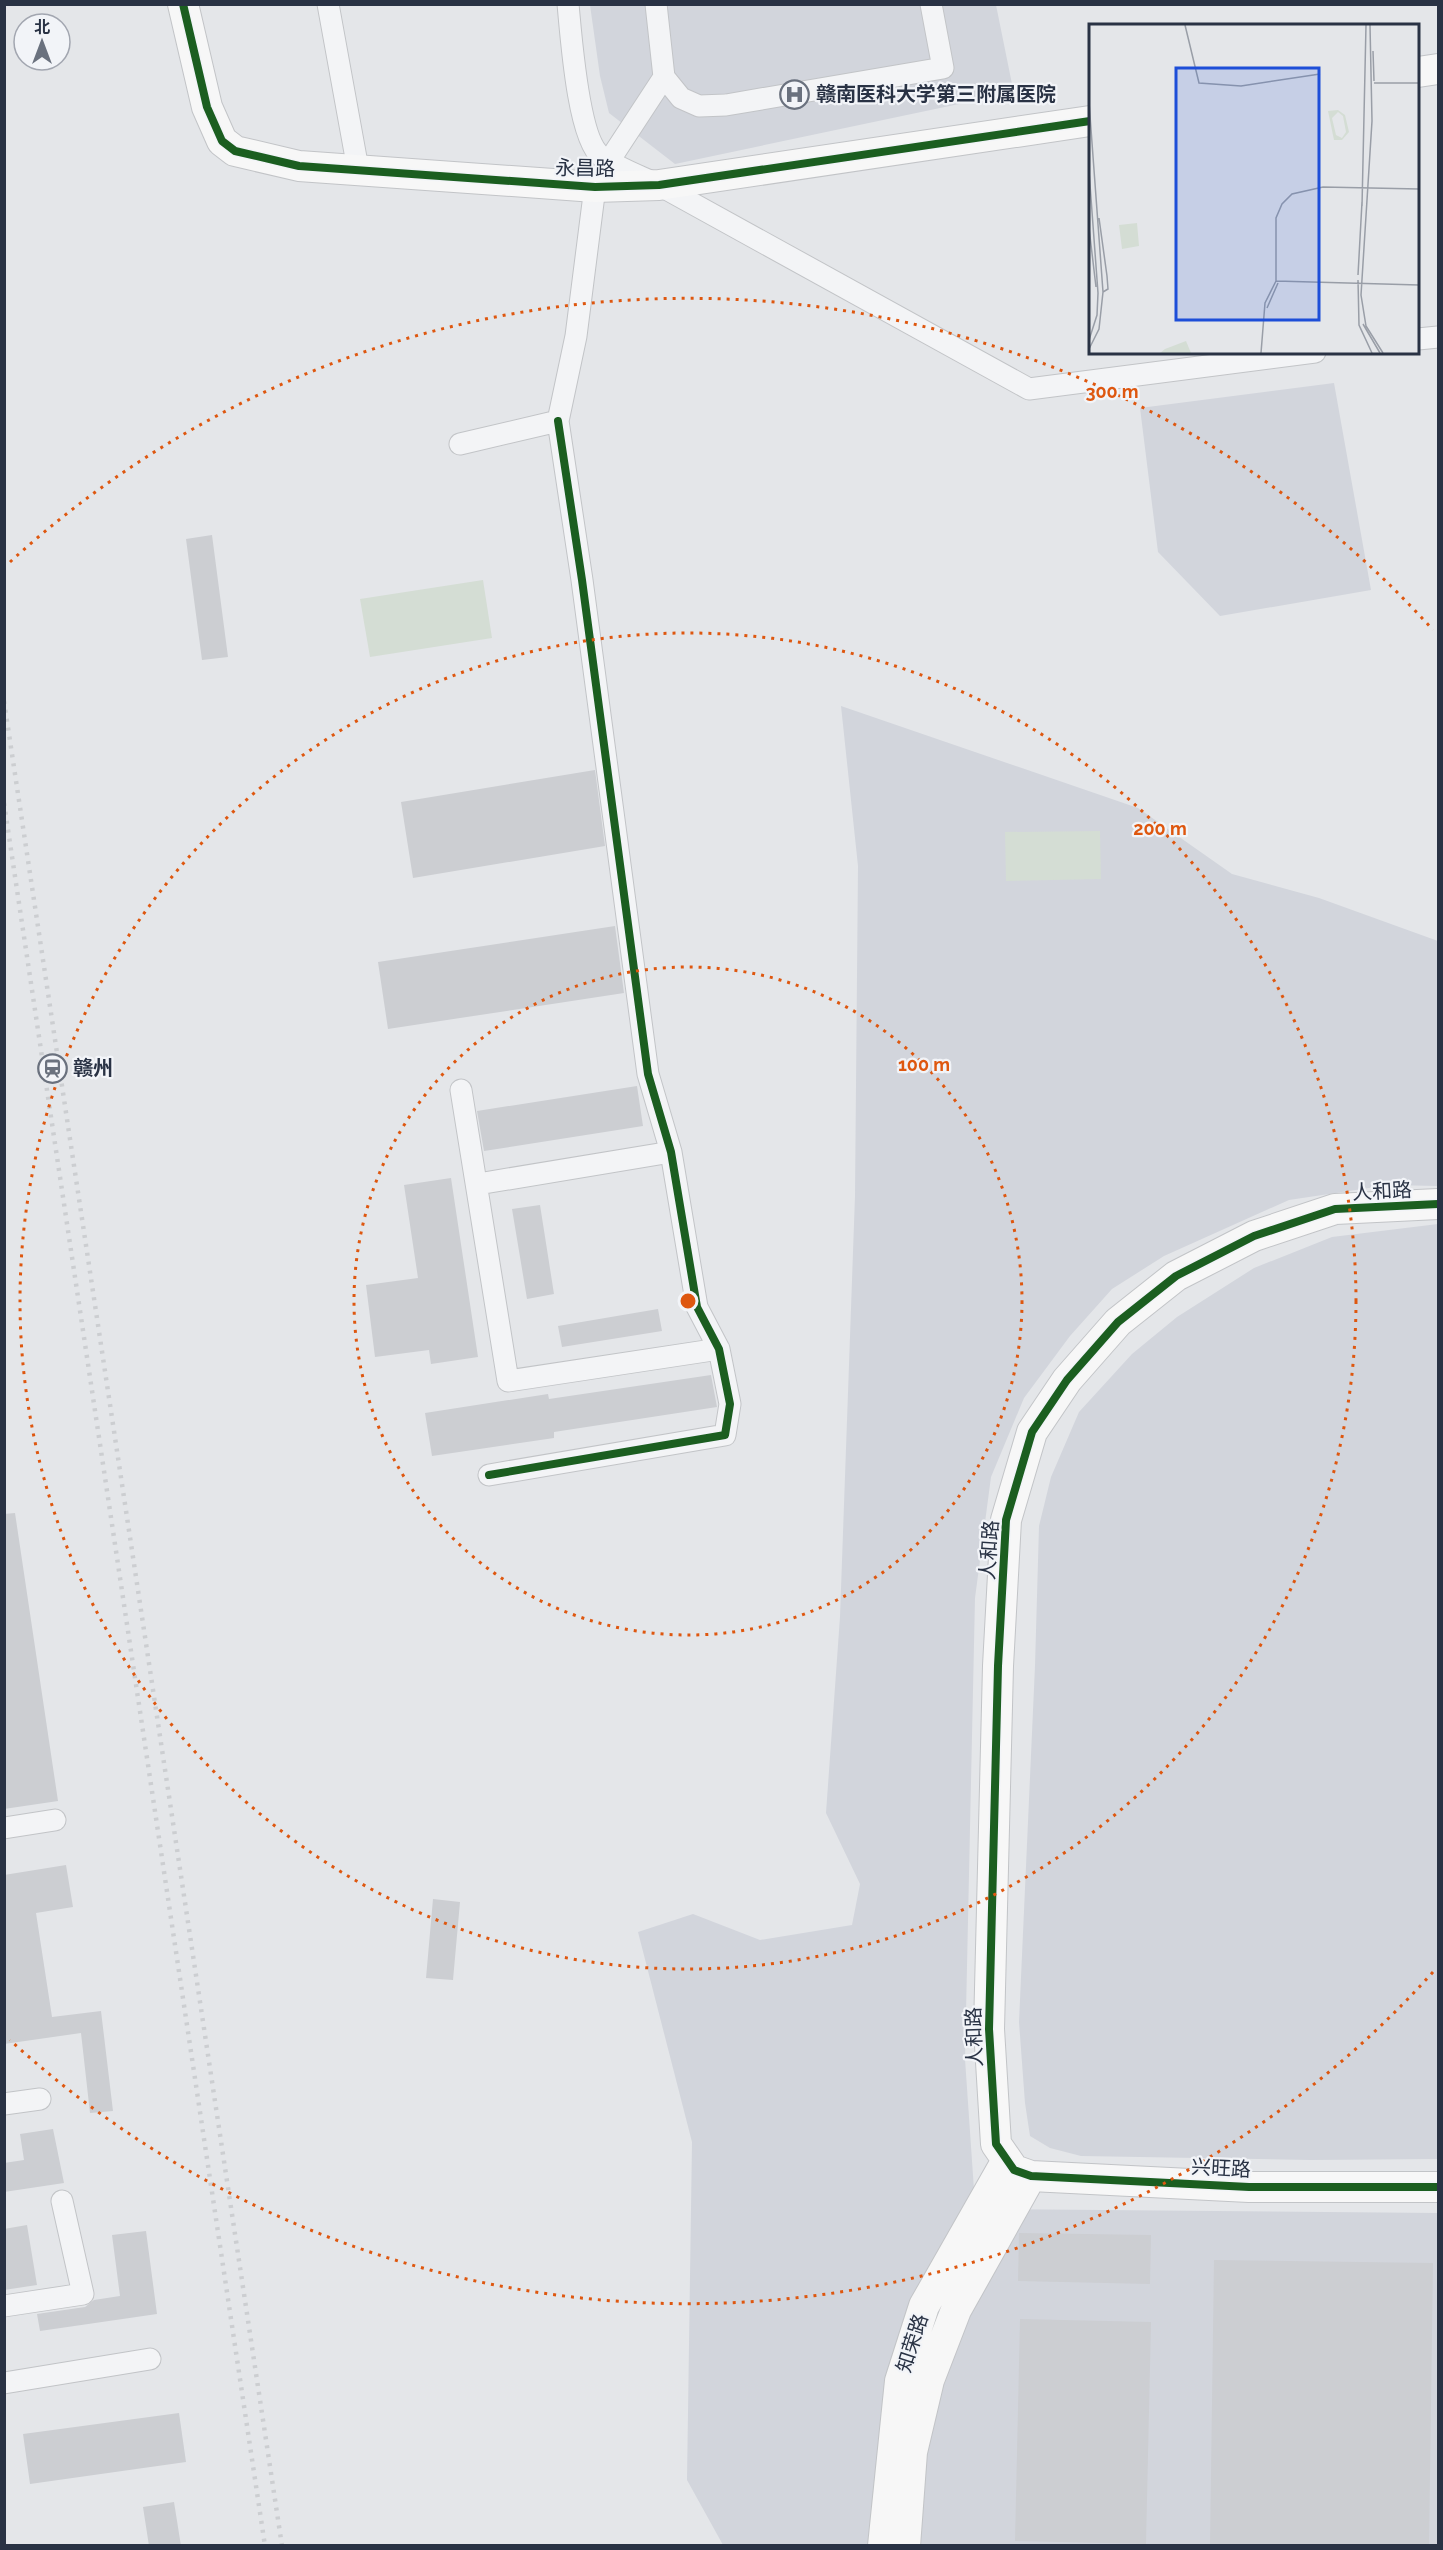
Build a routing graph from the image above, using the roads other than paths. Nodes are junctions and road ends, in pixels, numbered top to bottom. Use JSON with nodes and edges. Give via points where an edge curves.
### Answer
{"nodes":[{"id":1,"x":183,"y":4,"type":"edge"},
{"id":2,"x":328,"y":4,"type":"edge"},
{"id":3,"x":568,"y":4,"type":"edge"},
{"id":4,"x":656,"y":4,"type":"edge"},
{"id":5,"x":931,"y":4,"type":"edge"},
{"id":6,"x":1438,"y":69,"type":"edge"},
{"id":7,"x":1419,"y":72,"type":"edge"},
{"id":8,"x":664,"y":77,"type":"junction"},
{"id":9,"x":1089,"y":121,"type":"edge"},
{"id":10,"x":609,"y":160,"type":"junction"},
{"id":11,"x":358,"y":169,"type":"junction"},
{"id":12,"x":659,"y":185,"type":"junction"},
{"id":13,"x":595,"y":187,"type":"junction"},
{"id":14,"x":1438,"y":337,"type":"edge"},
{"id":15,"x":1419,"y":339,"type":"edge"},
{"id":16,"x":1300,"y":354,"type":"edge"},
{"id":17,"x":558,"y":421,"type":"junction"},
{"id":18,"x":459,"y":444,"type":"dead end"},
{"id":19,"x":461,"y":1090,"type":"dead end"},
{"id":20,"x":671,"y":1152,"type":"junction"},
{"id":21,"x":478,"y":1184,"type":"junction"},
{"id":22,"x":1438,"y":1204,"type":"edge"},
{"id":23,"x":719,"y":1349,"type":"junction"},
{"id":24,"x":489,"y":1475,"type":"dead end"},
{"id":25,"x":55,"y":1820,"type":"dead end"},
{"id":26,"x":4,"y":1828,"type":"edge"},
{"id":27,"x":40,"y":2099,"type":"dead end"},
{"id":28,"x":4,"y":2104,"type":"edge"},
{"id":29,"x":1019,"y":2169,"type":"junction"},
{"id":30,"x":1438,"y":2187,"type":"edge"},
{"id":31,"x":62,"y":2201,"type":"dead end"},
{"id":32,"x":4,"y":2306,"type":"edge"},
{"id":33,"x":150,"y":2359,"type":"dead end"},
{"id":34,"x":4,"y":2383,"type":"edge"},
{"id":35,"x":883,"y":2546,"type":"edge"},
{"id":36,"x":905,"y":2546,"type":"edge"}],
"edges":[{"from":1,"to":11,"type":"street","name":"永昌路","via":[[207,107],[222,141],[235,151],[299,166]]},
{"from":2,"to":11,"type":"street"},
{"from":3,"to":10,"type":"street","via":[[578,95],[589,139],[599,155]]},
{"from":4,"to":8,"type":"street"},
{"from":5,"to":8,"type":"street","via":[[943,68],[726,105],[699,106],[681,98]]},
{"from":6,"to":7,"type":"street"},
{"from":8,"to":10,"type":"street"},
{"from":9,"to":12,"type":"street","name":"永昌路"},
{"from":10,"to":12,"type":"street"},
{"from":10,"to":13,"type":"street"},
{"from":11,"to":13,"type":"street","name":"永昌路"},
{"from":12,"to":13,"type":"street","name":"永昌路"},
{"from":12,"to":16,"type":"street","via":[[1029,389]]},
{"from":13,"to":17,"type":"street","via":[[576,336]]},
{"from":14,"to":15,"type":"street"},
{"from":17,"to":18,"type":"street"},
{"from":17,"to":20,"type":"street","via":[[648,1074]]},
{"from":19,"to":21,"type":"street"},
{"from":20,"to":21,"type":"street"},
{"from":20,"to":23,"type":"street","via":[[697,1307]]},
{"from":21,"to":23,"type":"street","via":[[508,1382]]},
{"from":22,"to":29,"type":"street","name":"人和路","via":[[1335,1209],[1254,1236],[1176,1276],[1118,1322],[1067,1380],[1032,1432],[1006,1520],[998,1666],[989,2029],[996,2144]]},
{"from":23,"to":24,"type":"street","via":[[730,1404],[724,1435]]},
{"from":25,"to":26,"type":"street"},
{"from":27,"to":28,"type":"street"},
{"from":29,"to":30,"type":"street","name":"兴旺路","via":[[1249,2187]]},
{"from":29,"to":35,"type":"street","name":"知荣路","via":[[924,2306],[900,2381]]},
{"from":29,"to":36,"type":"street","name":"知荣路","via":[[929,2380],[912,2452]]},
{"from":31,"to":32,"type":"street","via":[[83,2294]]},
{"from":33,"to":34,"type":"street"}]}
